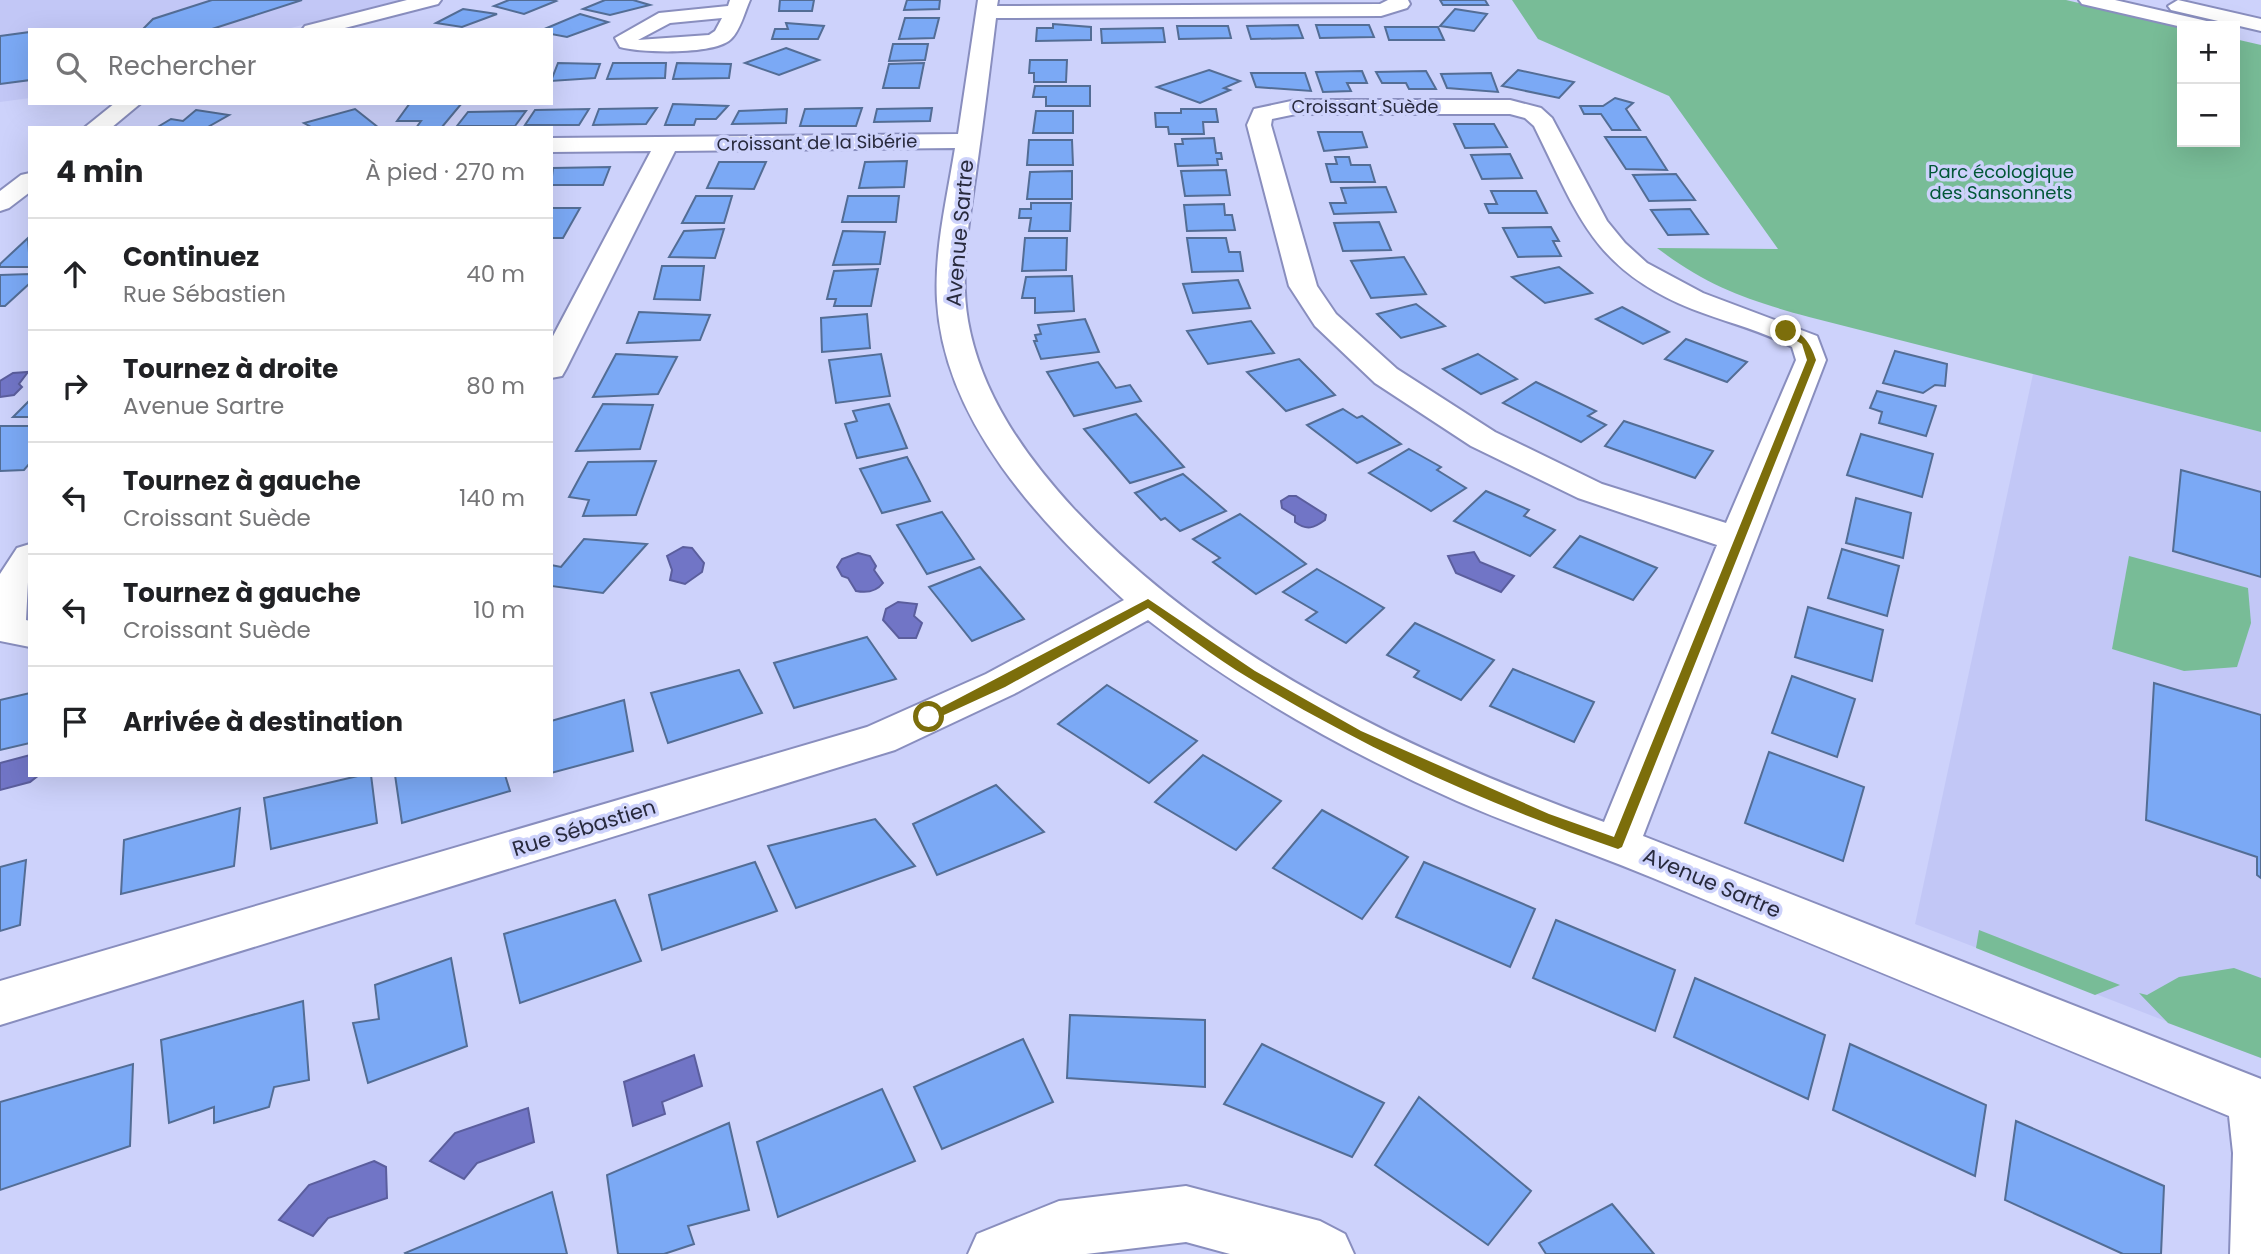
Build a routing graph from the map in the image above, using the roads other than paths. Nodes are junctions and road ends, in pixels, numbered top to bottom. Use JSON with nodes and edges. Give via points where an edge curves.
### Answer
{"nodes":[{"id":1,"x":431,"y":0,"type":"edge"},
{"id":2,"x":1398,"y":0,"type":"edge"},
{"id":3,"x":2089,"y":0,"type":"edge"},
{"id":4,"x":2149,"y":0,"type":"edge"},
{"id":5,"x":987,"y":6,"type":"edge"},
{"id":6,"x":2182,"y":21,"type":"edge"},
{"id":7,"x":2261,"y":25,"type":"edge"},
{"id":8,"x":320,"y":28,"type":"edge"},
{"id":9,"x":2240,"y":34,"type":"edge"},
{"id":10,"x":2261,"y":40,"type":"edge"},
{"id":11,"x":127,"y":105,"type":"edge"},
{"id":12,"x":99,"y":126,"type":"edge"},
{"id":13,"x":968,"y":141,"type":"junction"},
{"id":14,"x":553,"y":145,"type":"edge"},
{"id":15,"x":667,"y":145,"type":"junction"},
{"id":16,"x":28,"y":182,"type":"edge"},
{"id":17,"x":0,"y":203,"type":"edge"},
{"id":18,"x":553,"y":365,"type":"edge"},
{"id":19,"x":1737,"y":539,"type":"junction"},
{"id":20,"x":28,"y":559,"type":"edge"},
{"id":21,"x":1148,"y":603,"type":"junction"},
{"id":22,"x":28,"y":634,"type":"edge"},
{"id":23,"x":1618,"y":843,"type":"junction"},
{"id":24,"x":0,"y":1003,"type":"edge"},
{"id":25,"x":2257,"y":1102,"type":"edge"},
{"id":26,"x":997,"y":1254,"type":"edge"},
{"id":27,"x":1325,"y":1254,"type":"edge"},
{"id":28,"x":2259,"y":1254,"type":"edge"}],
"edges":[{"from":1,"to":8,"type":"street"},
{"from":2,"to":5,"type":"street","via":[[1400,4],[1381,10]]},
{"from":3,"to":6,"type":"street"},
{"from":4,"to":7,"type":"street"},
{"from":5,"to":13,"type":"street","name":"Avenue Sartre"},
{"from":9,"to":10,"type":"street"},
{"from":11,"to":12,"type":"street"},
{"from":13,"to":15,"type":"street","name":"Croissant de la Sibérie"},
{"from":13,"to":21,"type":"street","name":"Avenue Sartre","via":[[949,299],[957,342],[974,389],[1019,467],[1083,544]]},
{"from":14,"to":15,"type":"street","name":"Croissant de la Sibérie"},
{"from":15,"to":18,"type":"street"},
{"from":16,"to":17,"type":"street"},
{"from":19,"to":19,"type":"street","name":"Croissant Suède","via":[[1590,491],[1483,439],[1386,376],[1325,320],[1303,286],[1259,125],[1262,114],[1296,107],[1510,107],[1532,113],[1544,122],[1615,250],[1680,292],[1806,342],[1811,360]]},
{"from":19,"to":23,"type":"street","name":"Croissant Suède"},
{"from":20,"to":22,"type":"street","via":[[6,594],[3,611],[9,630]]},
{"from":21,"to":23,"type":"street","name":"Avenue Sartre","via":[[1251,674],[1357,734],[1544,818]]},
{"from":21,"to":24,"type":"street","name":"Rue Sébastien","via":[[1000,684],[880,738]]},
{"from":23,"to":25,"type":"street","name":"Avenue Sartre","via":[[1877,952]]},
{"from":25,"to":28,"type":"street"},
{"from":26,"to":27,"type":"street","via":[[1059,1229],[1186,1214]]}]}
